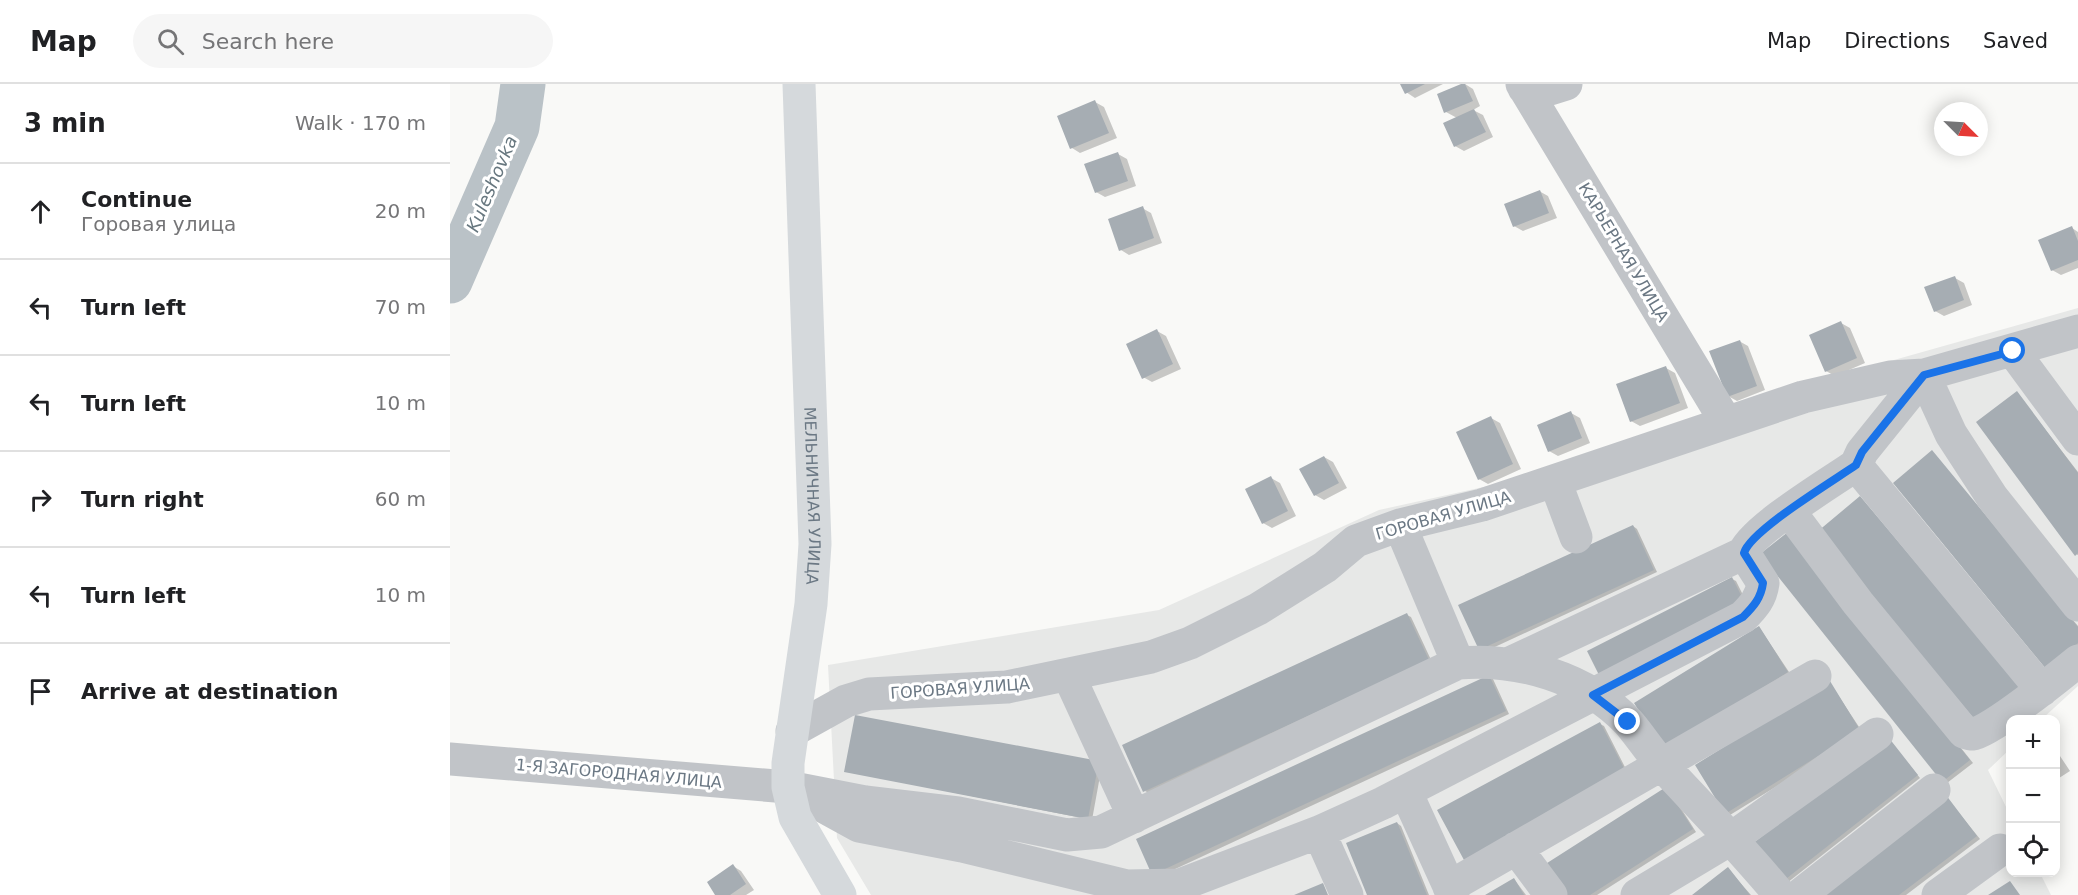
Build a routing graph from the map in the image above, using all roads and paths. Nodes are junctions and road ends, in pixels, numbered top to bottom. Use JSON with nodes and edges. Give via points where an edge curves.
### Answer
{"nodes":[{"id":1,"x":799,"y":84,"type":"edge"},
{"id":2,"x":1566,"y":84,"type":"edge"},
{"id":3,"x":1523,"y":86,"type":"edge"},
{"id":4,"x":2073,"y":335,"type":"edge"},
{"id":5,"x":2013,"y":351,"type":"junction"},
{"id":6,"x":1924,"y":375,"type":"junction"},
{"id":7,"x":1726,"y":422,"type":"junction"},
{"id":8,"x":2078,"y":439,"type":"edge"},
{"id":9,"x":1856,"y":465,"type":"junction"},
{"id":10,"x":1556,"y":481,"type":"junction"},
{"id":11,"x":1790,"y":512,"type":"junction"},
{"id":12,"x":1400,"y":525,"type":"junction"},
{"id":13,"x":1576,"y":537,"type":"dead end"},
{"id":14,"x":1744,"y":553,"type":"junction"},
{"id":15,"x":2078,"y":605,"type":"edge"},
{"id":16,"x":2078,"y":661,"type":"edge"},
{"id":17,"x":1458,"y":663,"type":"junction"},
{"id":18,"x":1510,"y":663,"type":"junction"},
{"id":19,"x":1069,"y":676,"type":"junction"},
{"id":20,"x":1815,"y":676,"type":"dead end"},
{"id":21,"x":2042,"y":690,"type":"junction"},
{"id":22,"x":1593,"y":695,"type":"junction"},
{"id":23,"x":792,"y":731,"type":"junction"},
{"id":24,"x":1877,"y":734,"type":"dead end"},
{"id":25,"x":450,"y":759,"type":"edge"},
{"id":26,"x":1662,"y":764,"type":"junction"},
{"id":27,"x":789,"y":787,"type":"junction"},
{"id":28,"x":1934,"y":790,"type":"dead end"},
{"id":29,"x":1406,"y":792,"type":"junction"},
{"id":30,"x":1134,"y":817,"type":"junction"},
{"id":31,"x":1319,"y":832,"type":"junction"},
{"id":32,"x":1732,"y":838,"type":"junction"},
{"id":33,"x":1516,"y":848,"type":"junction"},
{"id":34,"x":2000,"y":850,"type":"dead end"},
{"id":35,"x":1194,"y":890,"type":"edge"},
{"id":36,"x":1451,"y":891,"type":"edge"},
{"id":37,"x":840,"y":895,"type":"edge"},
{"id":38,"x":1347,"y":895,"type":"edge"},
{"id":39,"x":1551,"y":895,"type":"edge"},
{"id":40,"x":1637,"y":895,"type":"edge"},
{"id":41,"x":1780,"y":895,"type":"edge"},
{"id":42,"x":1800,"y":895,"type":"edge"},
{"id":43,"x":1938,"y":895,"type":"edge"}],
"edges":[{"from":1,"to":23,"type":"main road","name":"МЕЛЬНИЧНАЯ УЛИЦА","via":[[816,544]]},
{"from":2,"to":3,"type":"lane","via":[[1550,89]]},
{"from":3,"to":7,"type":"lane","name":"КАРЬЕРНАЯ УЛИЦА"},
{"from":4,"to":5,"type":"lane","name":"ГОРОВАЯ УЛИЦА"},
{"from":5,"to":6,"type":"lane","name":"ГОРОВАЯ УЛИЦА"},
{"from":5,"to":8,"type":"lane"},
{"from":6,"to":7,"type":"lane","name":"ГОРОВАЯ УЛИЦА","via":[[1890,377],[1814,394]]},
{"from":6,"to":9,"type":"lane","via":[[1862,452]]},
{"from":6,"to":15,"type":"lane","via":[[1951,434],[1992,497]]},
{"from":7,"to":10,"type":"lane","name":"ГОРОВАЯ УЛИЦА"},
{"from":9,"to":11,"type":"lane"},
{"from":9,"to":21,"type":"lane"},
{"from":10,"to":12,"type":"lane","name":"ГОРОВАЯ УЛИЦА","via":[[1482,506]]},
{"from":10,"to":13,"type":"lane"},
{"from":11,"to":14,"type":"lane","via":[[1766,527],[1746,545]]},
{"from":11,"to":21,"type":"lane","via":[[1858,603],[1964,732],[1974,734],[1988,727]]},
{"from":12,"to":17,"type":"lane"},
{"from":12,"to":19,"type":"lane","name":"ГОРОВАЯ УЛИЦА","via":[[1356,542],[1325,567],[1258,609],[1190,643],[1151,657]]},
{"from":14,"to":18,"type":"lane"},
{"from":14,"to":22,"type":"lane","via":[[1763,583],[1762,593],[1743,617]]},
{"from":16,"to":21,"type":"lane"},
{"from":17,"to":18,"type":"lane"},
{"from":17,"to":30,"type":"lane","name":"1-Я ЗАГОРОДНАЯ УЛИЦА"},
{"from":18,"to":22,"type":"lane","via":[[1559,678]]},
{"from":19,"to":23,"type":"lane","name":"ГОРОВАЯ УЛИЦА","via":[[1007,687],[869,694],[846,701]]},
{"from":19,"to":30,"type":"lane"},
{"from":20,"to":26,"type":"lane"},
{"from":22,"to":26,"type":"lane","via":[[1628,722]]},
{"from":22,"to":29,"type":"lane"},
{"from":23,"to":27,"type":"main road","name":"МЕЛЬНИЧНАЯ УЛИЦА"},
{"from":24,"to":32,"type":"lane"},
{"from":25,"to":27,"type":"lane","name":"1-Я ЗАГОРОДНАЯ УЛИЦА"},
{"from":26,"to":32,"type":"lane"},
{"from":26,"to":33,"type":"lane"},
{"from":27,"to":30,"type":"lane","name":"1-Я ЗАГОРОДНАЯ УЛИЦА","via":[[865,802],[958,813],[1067,835],[1101,832]]},
{"from":27,"to":35,"type":"lane","via":[[859,826],[1127,885]]},
{"from":27,"to":37,"type":"main road","name":"МЕЛЬНИЧНАЯ УЛИЦА","via":[[795,817]]},
{"from":28,"to":42,"type":"lane"},
{"from":29,"to":31,"type":"lane"},
{"from":29,"to":36,"type":"lane"},
{"from":31,"to":35,"type":"lane"},
{"from":31,"to":38,"type":"lane"},
{"from":32,"to":40,"type":"lane"},
{"from":32,"to":41,"type":"lane"},
{"from":33,"to":36,"type":"lane"},
{"from":33,"to":39,"type":"lane"},
{"from":34,"to":43,"type":"lane"}]}
